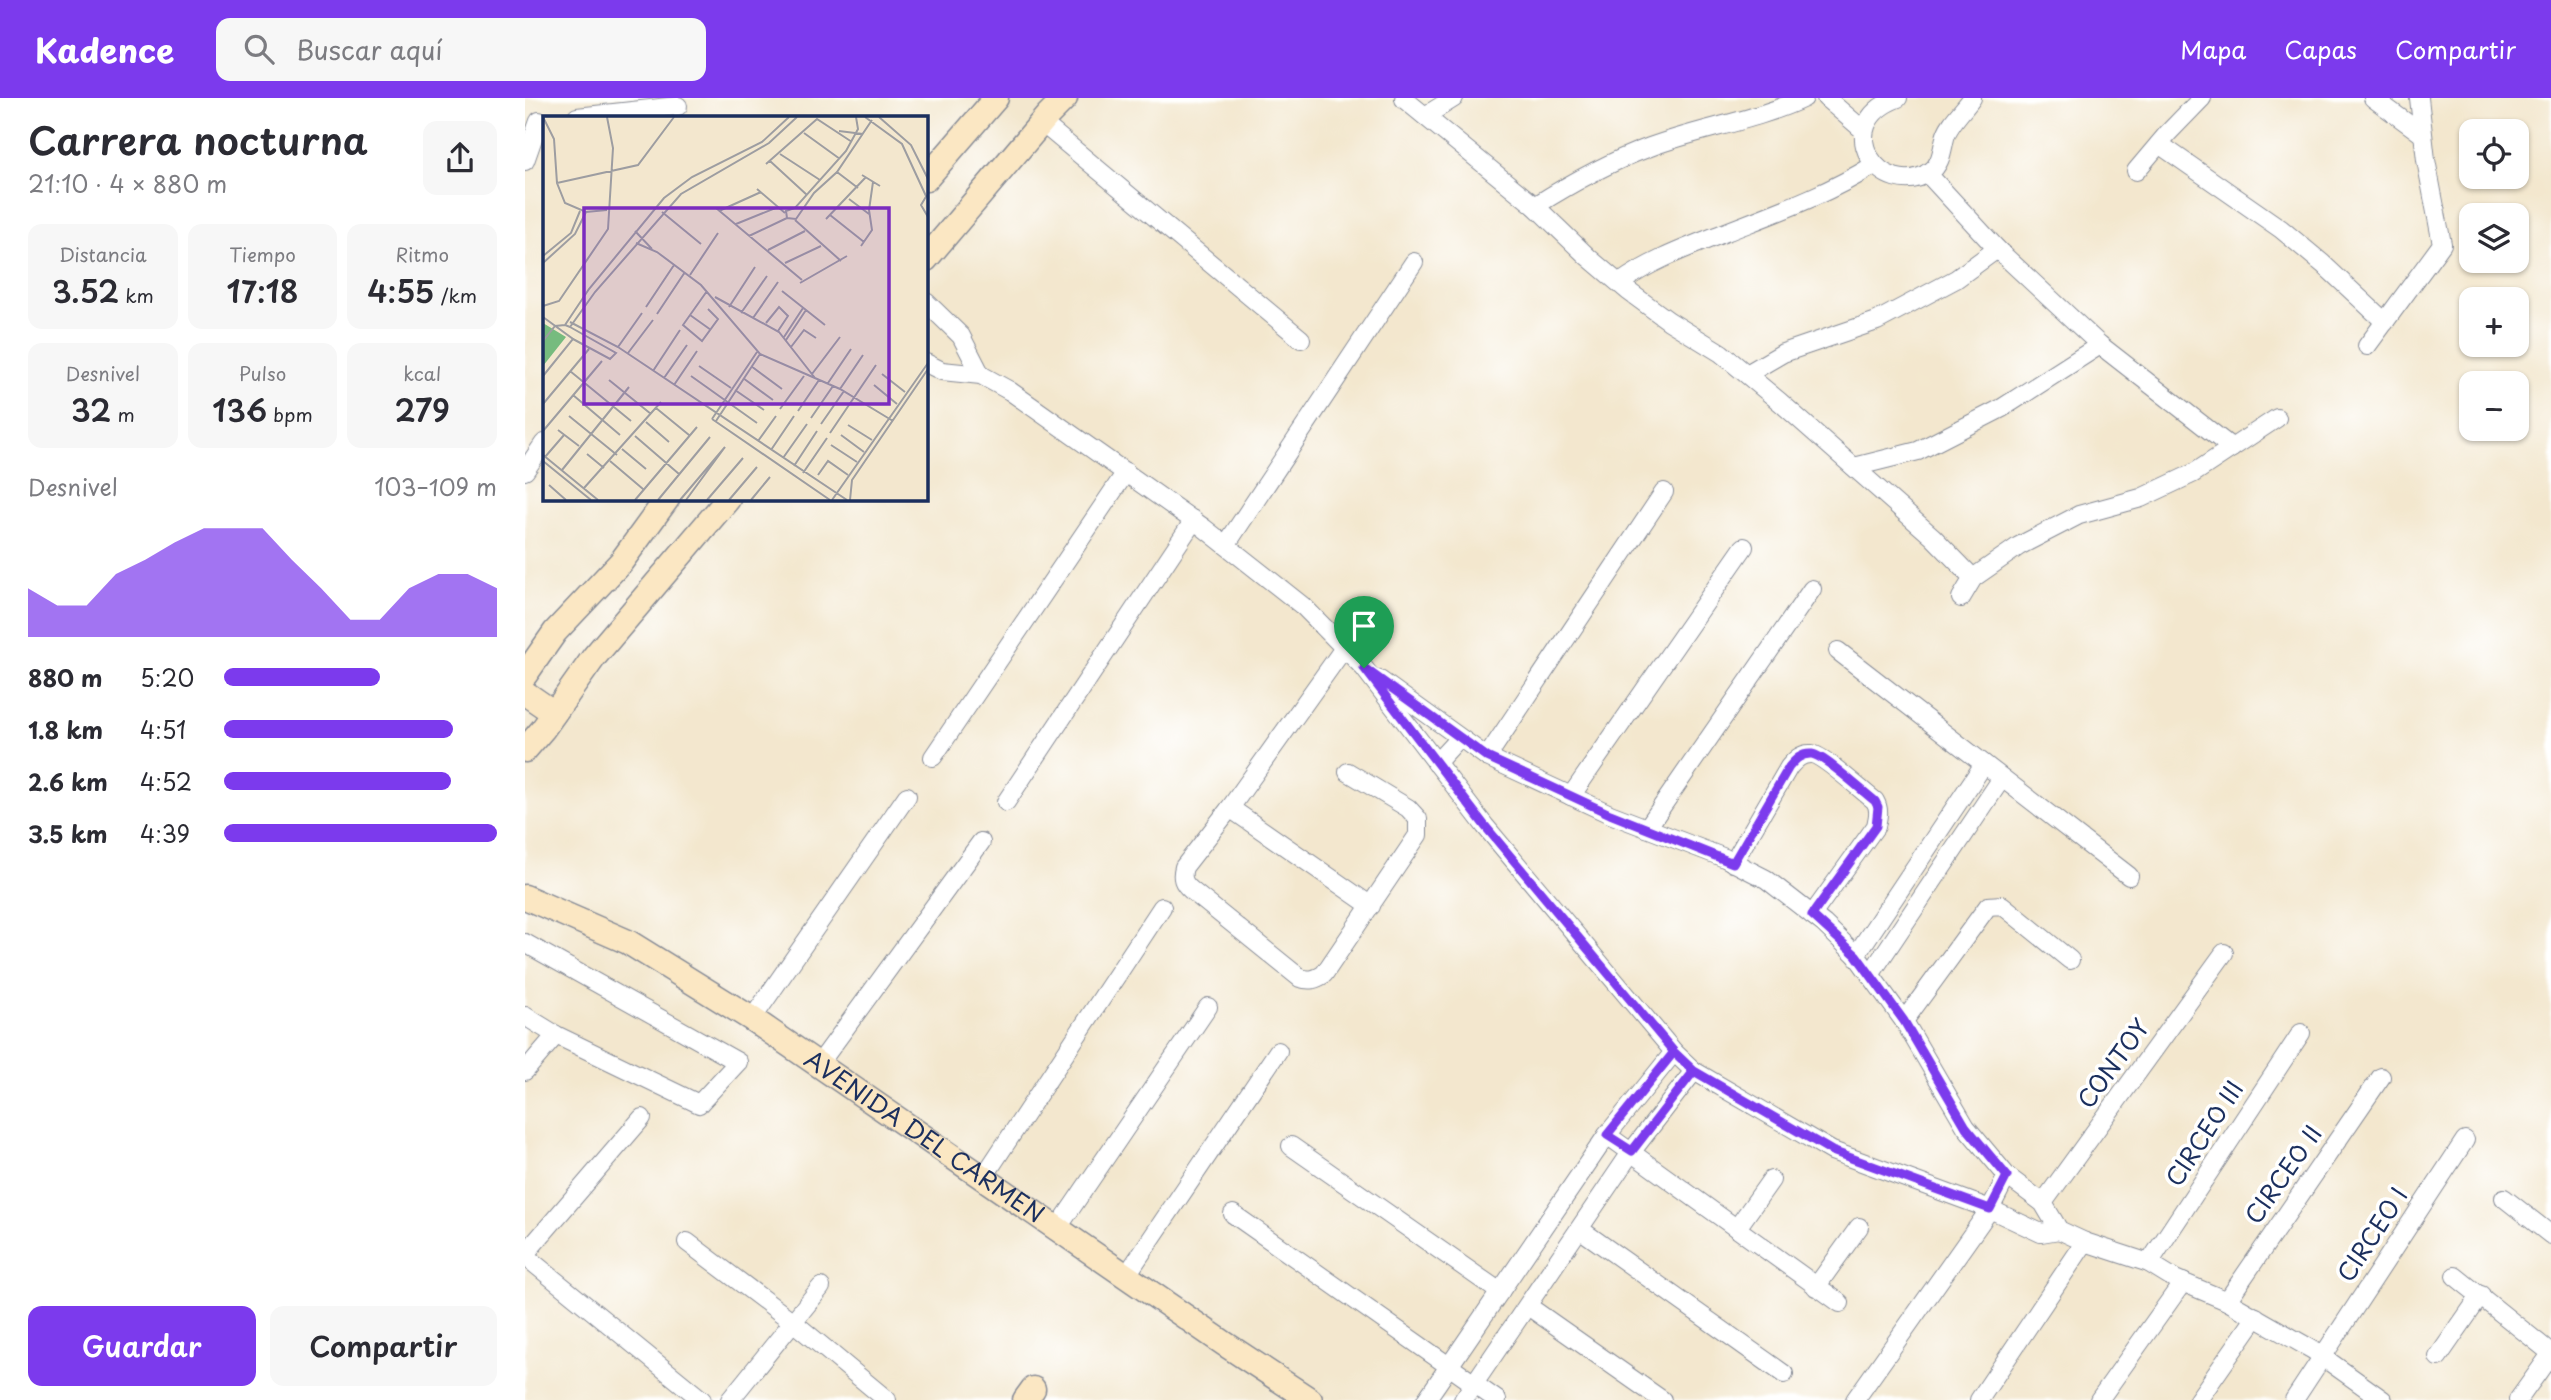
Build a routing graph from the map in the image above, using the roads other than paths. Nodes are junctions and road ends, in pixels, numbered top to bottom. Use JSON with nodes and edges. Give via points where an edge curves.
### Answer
{"nodes":[{"id":1,"x":996,"y":98,"type":"edge"},
{"id":2,"x":1065,"y":98,"type":"edge"},
{"id":3,"x":1454,"y":98,"type":"edge"},
{"id":4,"x":1804,"y":98,"type":"edge"},
{"id":5,"x":1826,"y":98,"type":"edge"},
{"id":6,"x":1898,"y":98,"type":"edge"},
{"id":7,"x":1972,"y":98,"type":"edge"},
{"id":8,"x":2202,"y":98,"type":"edge"},
{"id":9,"x":2373,"y":98,"type":"edge"},
{"id":10,"x":2419,"y":98,"type":"edge"},
{"id":11,"x":1404,"y":99,"type":"edge"},
{"id":12,"x":679,"y":107,"type":"edge"},
{"id":13,"x":587,"y":116,"type":"edge"},
{"id":14,"x":1425,"y":116,"type":"junction"},
{"id":15,"x":536,"y":120,"type":"edge"},
{"id":16,"x":1041,"y":122,"type":"junction"},
{"id":17,"x":1863,"y":130,"type":"junction"},
{"id":18,"x":2422,"y":134,"type":"junction"},
{"id":19,"x":2159,"y":144,"type":"junction"},
{"id":20,"x":525,"y":161,"type":"edge"},
{"id":21,"x":1874,"y":165,"type":"junction"},
{"id":22,"x":2136,"y":171,"type":"dead end"},
{"id":23,"x":1927,"y":173,"type":"junction"},
{"id":24,"x":927,"y":178,"type":"edge"},
{"id":25,"x":1535,"y":206,"type":"junction"},
{"id":26,"x":1997,"y":249,"type":"junction"},
{"id":27,"x":927,"y":258,"type":"edge"},
{"id":28,"x":1414,"y":262,"type":"dead end"},
{"id":29,"x":1620,"y":284,"type":"junction"},
{"id":30,"x":927,"y":303,"type":"edge"},
{"id":31,"x":2385,"y":321,"type":"junction"},
{"id":32,"x":1301,"y":339,"type":"dead end"},
{"id":33,"x":2100,"y":345,"type":"junction"},
{"id":34,"x":2367,"y":346,"type":"dead end"},
{"id":35,"x":927,"y":364,"type":"edge"},
{"id":36,"x":1747,"y":374,"type":"junction"},
{"id":37,"x":981,"y":375,"type":"junction"},
{"id":38,"x":2277,"y":418,"type":"dead end"},
{"id":39,"x":543,"y":444,"type":"edge"},
{"id":40,"x":2232,"y":448,"type":"junction"},
{"id":41,"x":1854,"y":467,"type":"junction"},
{"id":42,"x":525,"y":471,"type":"edge"},
{"id":43,"x":1126,"y":472,"type":"junction"},
{"id":44,"x":1664,"y":492,"type":"dead end"},
{"id":45,"x":666,"y":500,"type":"edge"},
{"id":46,"x":727,"y":500,"type":"edge"},
{"id":47,"x":1193,"y":520,"type":"junction"},
{"id":48,"x":1226,"y":545,"type":"junction"},
{"id":49,"x":1744,"y":547,"type":"dead end"},
{"id":50,"x":1973,"y":578,"type":"junction"},
{"id":51,"x":1812,"y":589,"type":"dead end"},
{"id":52,"x":1961,"y":597,"type":"dead end"},
{"id":53,"x":1344,"y":648,"type":"junction"},
{"id":54,"x":1838,"y":651,"type":"dead end"},
{"id":55,"x":1364,"y":668,"type":"junction"},
{"id":56,"x":525,"y":675,"type":"edge"},
{"id":57,"x":525,"y":693,"type":"edge"},
{"id":58,"x":554,"y":713,"type":"junction"},
{"id":59,"x":1459,"y":738,"type":"junction"},
{"id":60,"x":525,"y":750,"type":"edge"},
{"id":61,"x":933,"y":757,"type":"dead end"},
{"id":62,"x":1487,"y":757,"type":"junction"},
{"id":63,"x":1437,"y":763,"type":"junction"},
{"id":64,"x":1984,"y":764,"type":"junction"},
{"id":65,"x":1348,"y":772,"type":"dead end"},
{"id":66,"x":2002,"y":778,"type":"junction"},
{"id":67,"x":907,"y":796,"type":"dead end"},
{"id":68,"x":1571,"y":796,"type":"junction"},
{"id":69,"x":1006,"y":802,"type":"dead end"},
{"id":70,"x":1230,"y":808,"type":"junction"},
{"id":71,"x":1647,"y":828,"type":"junction"},
{"id":72,"x":981,"y":842,"type":"dead end"},
{"id":73,"x":1733,"y":863,"type":"junction"},
{"id":74,"x":2129,"y":876,"type":"dead end"},
{"id":75,"x":525,"y":897,"type":"edge"},
{"id":76,"x":1371,"y":906,"type":"junction"},
{"id":77,"x":1162,"y":907,"type":"dead end"},
{"id":78,"x":1812,"y":915,"type":"junction"},
{"id":79,"x":525,"y":943,"type":"edge"},
{"id":80,"x":2224,"y":953,"type":"dead end"},
{"id":81,"x":1856,"y":955,"type":"junction"},
{"id":82,"x":2070,"y":960,"type":"dead end"},
{"id":83,"x":1870,"y":975,"type":"junction"},
{"id":84,"x":1208,"y":1007,"type":"dead end"},
{"id":85,"x":525,"y":1016,"type":"edge"},
{"id":86,"x":752,"y":1019,"type":"junction"},
{"id":87,"x":1904,"y":1021,"type":"junction"},
{"id":88,"x":2301,"y":1033,"type":"dead end"},
{"id":89,"x":557,"y":1035,"type":"junction"},
{"id":90,"x":1278,"y":1051,"type":"dead end"},
{"id":91,"x":1674,"y":1052,"type":"junction"},
{"id":92,"x":818,"y":1064,"type":"junction"},
{"id":93,"x":525,"y":1071,"type":"edge"},
{"id":94,"x":1694,"y":1071,"type":"junction"},
{"id":95,"x":2381,"y":1077,"type":"dead end"},
{"id":96,"x":642,"y":1118,"type":"dead end"},
{"id":97,"x":1607,"y":1135,"type":"junction"},
{"id":98,"x":2465,"y":1140,"type":"dead end"},
{"id":99,"x":1291,"y":1146,"type":"dead end"},
{"id":100,"x":1632,"y":1151,"type":"junction"},
{"id":101,"x":2007,"y":1176,"type":"junction"},
{"id":102,"x":983,"y":1178,"type":"junction"},
{"id":103,"x":1771,"y":1180,"type":"dead end"},
{"id":104,"x":2504,"y":1198,"type":"dead end"},
{"id":105,"x":2043,"y":1203,"type":"junction"},
{"id":106,"x":1990,"y":1209,"type":"junction"},
{"id":107,"x":1233,"y":1214,"type":"dead end"},
{"id":108,"x":1859,"y":1227,"type":"dead end"},
{"id":109,"x":1737,"y":1228,"type":"junction"},
{"id":110,"x":1057,"y":1229,"type":"junction"},
{"id":111,"x":1581,"y":1230,"type":"junction"},
{"id":112,"x":2059,"y":1230,"type":"junction"},
{"id":113,"x":2551,"y":1235,"type":"edge"},
{"id":114,"x":687,"y":1242,"type":"dead end"},
{"id":115,"x":2085,"y":1242,"type":"junction"},
{"id":116,"x":525,"y":1255,"type":"edge"},
{"id":117,"x":2149,"y":1263,"type":"junction"},
{"id":118,"x":1126,"y":1276,"type":"junction"},
{"id":119,"x":2455,"y":1276,"type":"dead end"},
{"id":120,"x":2183,"y":1282,"type":"junction"},
{"id":121,"x":821,"y":1287,"type":"dead end"},
{"id":122,"x":1816,"y":1287,"type":"junction"},
{"id":123,"x":1500,"y":1292,"type":"junction"},
{"id":124,"x":2481,"y":1295,"type":"junction"},
{"id":125,"x":2227,"y":1301,"type":"junction"},
{"id":126,"x":1840,"y":1303,"type":"dead end"},
{"id":127,"x":1528,"y":1306,"type":"junction"},
{"id":128,"x":2256,"y":1317,"type":"junction"},
{"id":129,"x":793,"y":1322,"type":"junction"},
{"id":130,"x":2551,"y":1353,"type":"edge"},
{"id":131,"x":2323,"y":1357,"type":"junction"},
{"id":132,"x":2438,"y":1357,"type":"dead end"},
{"id":133,"x":1450,"y":1366,"type":"junction"},
{"id":134,"x":1784,"y":1374,"type":"dead end"},
{"id":135,"x":1474,"y":1384,"type":"junction"},
{"id":136,"x":702,"y":1400,"type":"edge"},
{"id":137,"x":730,"y":1400,"type":"edge"},
{"id":138,"x":887,"y":1400,"type":"edge"},
{"id":139,"x":1310,"y":1400,"type":"edge"},
{"id":140,"x":1426,"y":1400,"type":"edge"},
{"id":141,"x":1463,"y":1400,"type":"edge"},
{"id":142,"x":1497,"y":1400,"type":"edge"},
{"id":143,"x":1663,"y":1400,"type":"edge"},
{"id":144,"x":1855,"y":1400,"type":"edge"},
{"id":145,"x":1979,"y":1400,"type":"edge"},
{"id":146,"x":2099,"y":1400,"type":"edge"},
{"id":147,"x":2198,"y":1400,"type":"edge"},
{"id":148,"x":2294,"y":1400,"type":"edge"},
{"id":149,"x":2383,"y":1400,"type":"edge"},
{"id":150,"x":2518,"y":1400,"type":"edge"}],
"edges":[{"from":1,"to":24,"type":"main road"},
{"from":2,"to":16,"type":"main road"},
{"from":3,"to":14,"type":"street"},
{"from":4,"to":25,"type":"street","via":[[1738,123],[1651,147],[1574,181]]},
{"from":5,"to":17,"type":"street"},
{"from":6,"to":17,"type":"street","via":[[1868,118]]},
{"from":7,"to":23,"type":"street","via":[[1945,135],[1942,155]]},
{"from":8,"to":19,"type":"street"},
{"from":9,"to":18,"type":"street"},
{"from":10,"to":18,"type":"street"},
{"from":11,"to":14,"type":"street"},
{"from":12,"to":13,"type":"street"},
{"from":14,"to":25,"type":"street"},
{"from":15,"to":20,"type":"street"},
{"from":16,"to":27,"type":"main road"},
{"from":16,"to":32,"type":"street"},
{"from":17,"to":21,"type":"street","via":[[1863,143]]},
{"from":18,"to":31,"type":"street","via":[[2442,244]]},
{"from":19,"to":22,"type":"street"},
{"from":19,"to":31,"type":"street","via":[[2281,229]]},
{"from":21,"to":23,"type":"street","via":[[1896,178]]},
{"from":21,"to":29,"type":"street","via":[[1846,183],[1653,262]]},
{"from":23,"to":26,"type":"street"},
{"from":25,"to":29,"type":"street"},
{"from":26,"to":33,"type":"street"},
{"from":26,"to":36,"type":"street","via":[[1957,279],[1877,321],[1783,353]]},
{"from":28,"to":48,"type":"street"},
{"from":29,"to":36,"type":"street"},
{"from":30,"to":37,"type":"street","via":[[961,336]]},
{"from":31,"to":34,"type":"street"},
{"from":33,"to":40,"type":"street"},
{"from":33,"to":41,"type":"street","via":[[2002,408],[1918,451]]},
{"from":35,"to":37,"type":"street","via":[[942,371]]},
{"from":36,"to":41,"type":"street"},
{"from":37,"to":43,"type":"street"},
{"from":38,"to":40,"type":"street"},
{"from":39,"to":42,"type":"street"},
{"from":40,"to":50,"type":"street","via":[[2194,473],[2141,498],[2079,515],[2019,546]]},
{"from":41,"to":50,"type":"street"},
{"from":43,"to":47,"type":"street"},
{"from":43,"to":61,"type":"street"},
{"from":44,"to":62,"type":"street"},
{"from":45,"to":56,"type":"main road","via":[[621,562],[555,632]]},
{"from":46,"to":58,"type":"main road","via":[[594,656]]},
{"from":47,"to":48,"type":"street"},
{"from":47,"to":69,"type":"street"},
{"from":48,"to":53,"type":"street","via":[[1304,607]]},
{"from":49,"to":68,"type":"street"},
{"from":50,"to":52,"type":"street"},
{"from":51,"to":71,"type":"street"},
{"from":53,"to":55,"type":"street"},
{"from":53,"to":70,"type":"street"},
{"from":54,"to":64,"type":"street"},
{"from":55,"to":59,"type":"street"},
{"from":55,"to":63,"type":"street"},
{"from":57,"to":58,"type":"main road"},
{"from":58,"to":60,"type":"main road"},
{"from":59,"to":62,"type":"street"},
{"from":59,"to":63,"type":"street"},
{"from":62,"to":68,"type":"street"},
{"from":63,"to":91,"type":"street"},
{"from":64,"to":66,"type":"street"},
{"from":64,"to":81,"type":"street"},
{"from":65,"to":76,"type":"street","via":[[1408,808],[1419,824],[1418,835]]},
{"from":66,"to":74,"type":"street"},
{"from":66,"to":83,"type":"street"},
{"from":67,"to":86,"type":"street"},
{"from":68,"to":71,"type":"street"},
{"from":70,"to":76,"type":"street"},
{"from":70,"to":76,"type":"street","via":[[1184,867],[1183,880],[1300,978],[1311,980],[1324,974]]},
{"from":71,"to":73,"type":"street"},
{"from":72,"to":92,"type":"street"},
{"from":73,"to":78,"type":"street","via":[[1766,879]]},
{"from":73,"to":78,"type":"street","via":[[1789,767],[1805,755],[1819,757],[1875,801],[1878,815],[1876,826]]},
{"from":75,"to":86,"type":"main road","name":"AVENIDA DEL CARMEN","via":[[628,942]]},
{"from":77,"to":102,"type":"street"},
{"from":78,"to":81,"type":"street"},
{"from":79,"to":89,"type":"street","via":[[739,1062],[699,1104]]},
{"from":80,"to":105,"type":"street","name":"CONTOY"},
{"from":81,"to":83,"type":"street"},
{"from":82,"to":87,"type":"street","via":[[2002,905],[1988,906]]},
{"from":83,"to":87,"type":"street"},
{"from":84,"to":110,"type":"street"},
{"from":85,"to":89,"type":"street"},
{"from":86,"to":92,"type":"main road","name":"AVENIDA DEL CARMEN"},
{"from":87,"to":101,"type":"street","via":[[1966,1127]]},
{"from":88,"to":117,"type":"street","name":"CIRCEO III"},
{"from":89,"to":93,"type":"street"},
{"from":90,"to":118,"type":"street"},
{"from":91,"to":94,"type":"street"},
{"from":91,"to":97,"type":"street"},
{"from":92,"to":102,"type":"main road","name":"AVENIDA DEL CARMEN"},
{"from":94,"to":100,"type":"street"},
{"from":94,"to":106,"type":"street","via":[[1832,1151]]},
{"from":95,"to":125,"type":"street","name":"CIRCEO II"},
{"from":96,"to":116,"type":"street"},
{"from":97,"to":100,"type":"street"},
{"from":97,"to":123,"type":"street"},
{"from":98,"to":131,"type":"street","name":"CIRCEO I"},
{"from":99,"to":123,"type":"street"},
{"from":100,"to":109,"type":"street"},
{"from":100,"to":111,"type":"street"},
{"from":101,"to":105,"type":"street"},
{"from":101,"to":106,"type":"street"},
{"from":102,"to":110,"type":"main road","name":"AVENIDA DEL CARMEN"},
{"from":103,"to":109,"type":"street"},
{"from":104,"to":113,"type":"street"},
{"from":105,"to":112,"type":"street"},
{"from":106,"to":112,"type":"street","via":[[2041,1233]]},
{"from":106,"to":144,"type":"street"},
{"from":107,"to":133,"type":"street"},
{"from":108,"to":122,"type":"street"},
{"from":109,"to":122,"type":"street"},
{"from":110,"to":118,"type":"main road","name":"AVENIDA DEL CARMEN"},
{"from":111,"to":127,"type":"street"},
{"from":111,"to":134,"type":"street"},
{"from":112,"to":115,"type":"street"},
{"from":114,"to":129,"type":"street"},
{"from":115,"to":117,"type":"street"},
{"from":115,"to":145,"type":"street"},
{"from":116,"to":136,"type":"street"},
{"from":117,"to":120,"type":"street"},
{"from":118,"to":139,"type":"main road","name":"AVENIDA DEL CARMEN"},
{"from":119,"to":124,"type":"street"},
{"from":120,"to":125,"type":"street"},
{"from":120,"to":146,"type":"street"},
{"from":121,"to":129,"type":"street"},
{"from":122,"to":126,"type":"street"},
{"from":123,"to":133,"type":"street"},
{"from":124,"to":130,"type":"street"},
{"from":124,"to":132,"type":"street"},
{"from":125,"to":128,"type":"street"},
{"from":127,"to":135,"type":"street"},
{"from":127,"to":143,"type":"street"},
{"from":128,"to":131,"type":"street"},
{"from":128,"to":147,"type":"street"},
{"from":129,"to":137,"type":"street"},
{"from":129,"to":138,"type":"street"},
{"from":130,"to":150,"type":"street"},
{"from":131,"to":148,"type":"street","name":"CIRCEO I"},
{"from":131,"to":149,"type":"street"},
{"from":133,"to":135,"type":"street"},
{"from":133,"to":140,"type":"street"},
{"from":135,"to":141,"type":"street"},
{"from":135,"to":142,"type":"street"}]}
